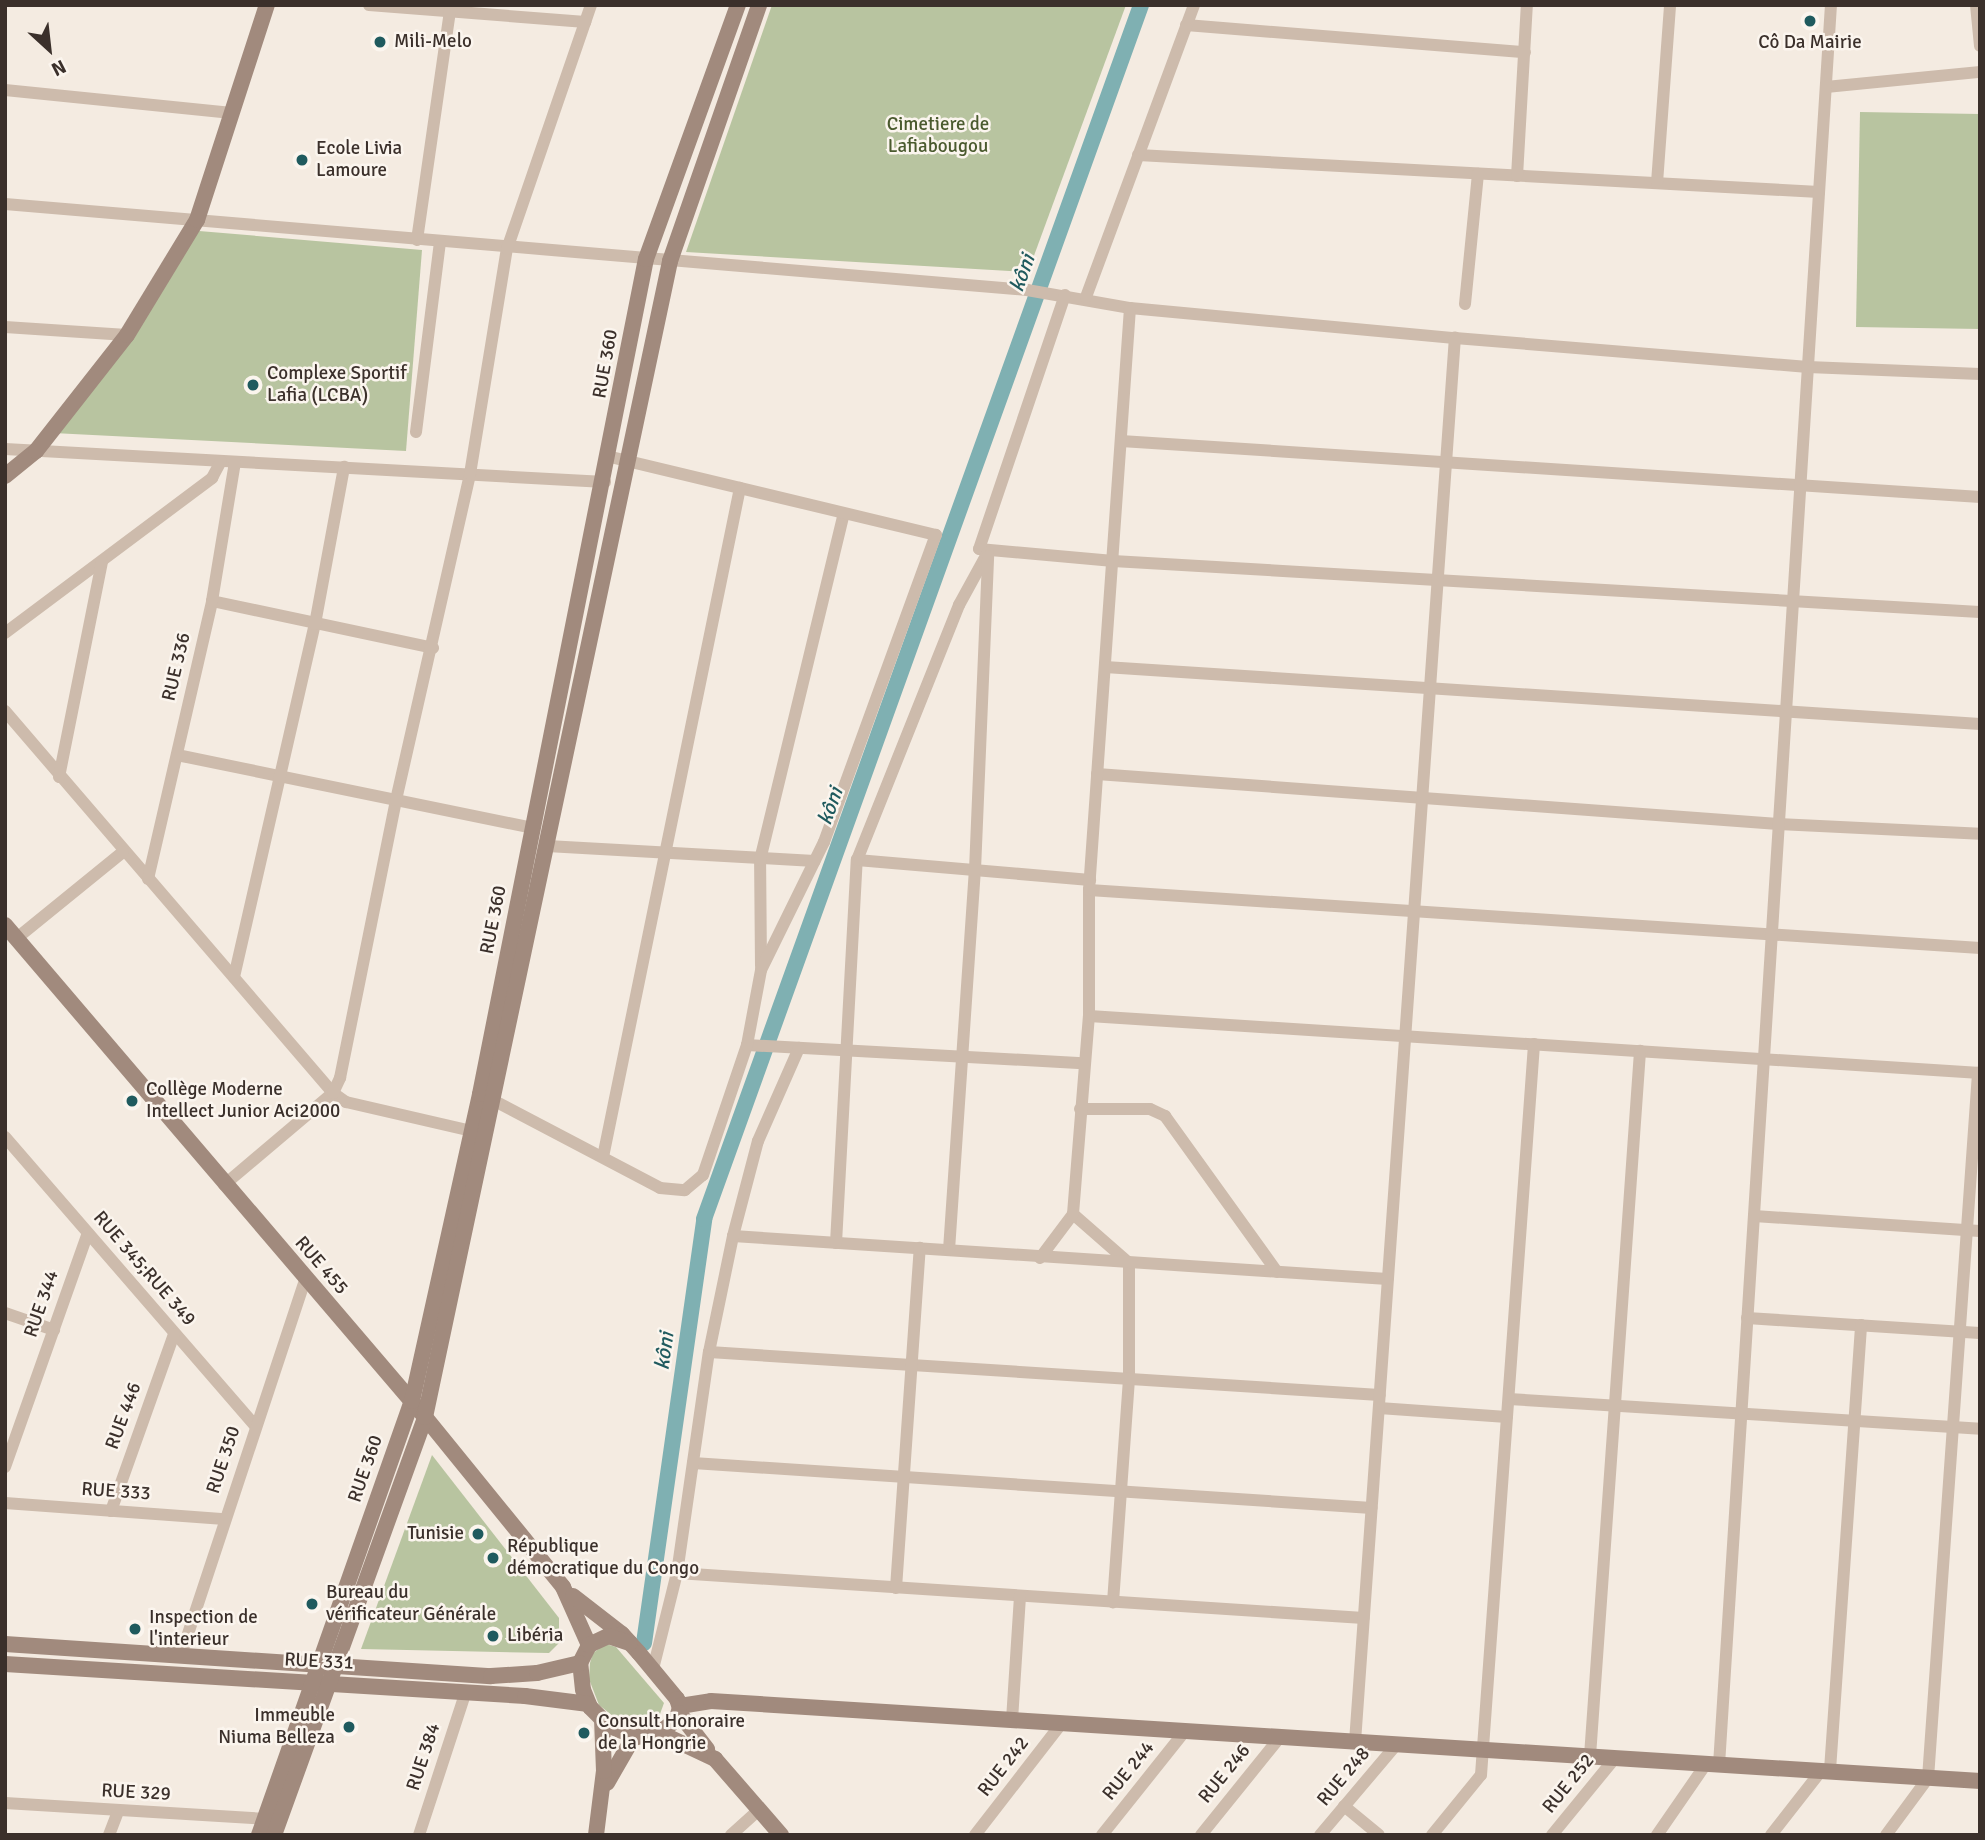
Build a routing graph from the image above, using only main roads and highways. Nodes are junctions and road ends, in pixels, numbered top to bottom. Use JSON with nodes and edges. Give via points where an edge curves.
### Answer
{"nodes":[{"id":1,"x":267,"y":5,"type":"edge"},
{"id":2,"x":738,"y":5,"type":"edge"},
{"id":3,"x":759,"y":5,"type":"edge"},
{"id":4,"x":5,"y":476,"type":"edge"},
{"id":5,"x":9,"y":932,"type":"edge"},
{"id":6,"x":485,"y":1097,"type":"junction"},
{"id":7,"x":412,"y":1401,"type":"junction"},
{"id":8,"x":425,"y":1417,"type":"junction"},
{"id":9,"x":563,"y":1587,"type":"junction"},
{"id":10,"x":630,"y":1643,"type":"junction"},
{"id":11,"x":5,"y":1644,"type":"edge"},
{"id":12,"x":589,"y":1646,"type":"junction"},
{"id":13,"x":580,"y":1663,"type":"junction"},
{"id":14,"x":5,"y":1664,"type":"edge"},
{"id":15,"x":328,"y":1665,"type":"junction"},
{"id":16,"x":664,"y":1682,"type":"junction"},
{"id":17,"x":322,"y":1683,"type":"junction"},
{"id":18,"x":711,"y":1700,"type":"junction"},
{"id":19,"x":588,"y":1704,"type":"junction"},
{"id":20,"x":680,"y":1709,"type":"junction"},
{"id":21,"x":602,"y":1720,"type":"junction"},
{"id":22,"x":660,"y":1733,"type":"junction"},
{"id":23,"x":634,"y":1736,"type":"junction"},
{"id":24,"x":715,"y":1759,"type":"junction"},
{"id":25,"x":1979,"y":1785,"type":"edge"},
{"id":26,"x":601,"y":1794,"type":"junction"},
{"id":27,"x":262,"y":1827,"type":"edge"},
{"id":28,"x":274,"y":1835,"type":"edge"},
{"id":29,"x":596,"y":1835,"type":"edge"},
{"id":30,"x":781,"y":1835,"type":"edge"}],
"edges":[{"from":1,"to":4,"type":"main road","via":[[197,220],[127,335],[36,451]]},
{"from":2,"to":6,"type":"main road","name":"RUE 360","via":[[646,259],[533,828]]},
{"from":3,"to":6,"type":"main road","name":"RUE 360","via":[[670,261],[547,846]]},
{"from":5,"to":7,"type":"main road","name":"RUE 455"},
{"from":6,"to":7,"type":"main road","name":"RUE 360","via":[[472,1131]]},
{"from":6,"to":8,"type":"main road","name":"RUE 360"},
{"from":7,"to":8,"type":"main road","name":"RUE 455"},
{"from":7,"to":15,"type":"main road","name":"RUE 360"},
{"from":8,"to":9,"type":"main road","name":"RUE 455"},
{"from":8,"to":15,"type":"main road","name":"RUE 360"},
{"from":9,"to":10,"type":"main road"},
{"from":9,"to":12,"type":"main road","name":"RUE 455"},
{"from":10,"to":12,"type":"main road","via":[[608,1636]]},
{"from":10,"to":16,"type":"main road"},
{"from":11,"to":15,"type":"main road","name":"RUE 331","via":[[182,1652]]},
{"from":12,"to":13,"type":"main road"},
{"from":13,"to":15,"type":"main road","name":"RUE 331","via":[[537,1673],[491,1676]]},
{"from":13,"to":19,"type":"main road"},
{"from":14,"to":17,"type":"main road","name":"RUE 331"},
{"from":15,"to":17,"type":"main road","name":"RUE 360"},
{"from":16,"to":18,"type":"main road"},
{"from":16,"to":20,"type":"main road"},
{"from":17,"to":19,"type":"main road","name":"RUE 331"},
{"from":17,"to":27,"type":"main road","name":"RUE 360"},
{"from":17,"to":28,"type":"main road"},
{"from":18,"to":20,"type":"main road"},
{"from":18,"to":25,"type":"main road","via":[[1826,1771]]},
{"from":19,"to":21,"type":"main road"},
{"from":20,"to":22,"type":"main road"},
{"from":20,"to":24,"type":"main road"},
{"from":21,"to":23,"type":"main road"},
{"from":21,"to":26,"type":"main road"},
{"from":22,"to":23,"type":"main road"},
{"from":22,"to":24,"type":"main road"},
{"from":23,"to":26,"type":"main road"},
{"from":24,"to":30,"type":"main road"},
{"from":26,"to":29,"type":"main road"}]}
